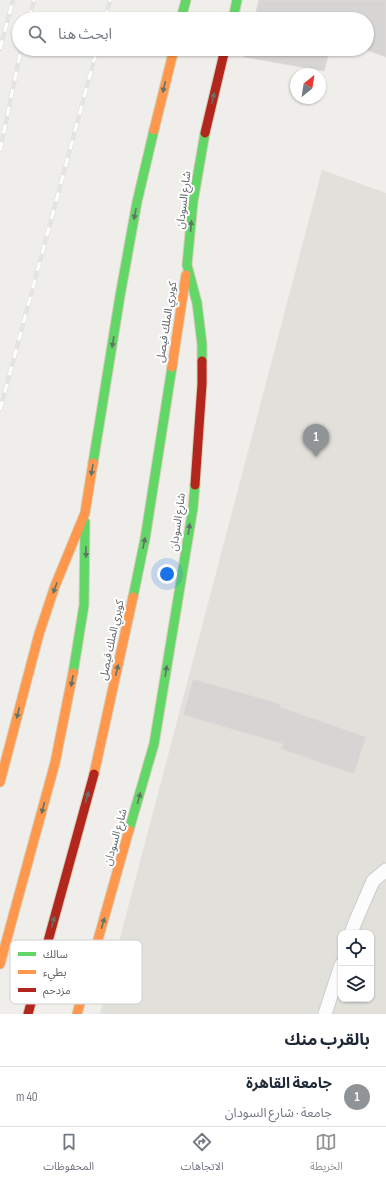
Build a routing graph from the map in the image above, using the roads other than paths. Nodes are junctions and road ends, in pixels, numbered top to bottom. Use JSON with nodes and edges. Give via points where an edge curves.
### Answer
{"nodes":[{"id":1,"x":186,"y":0,"type":"edge"},
{"id":2,"x":237,"y":0,"type":"edge"},
{"id":3,"x":183,"y":12,"type":"edge"},
{"id":4,"x":234,"y":12,"type":"edge"},
{"id":5,"x":172,"y":56,"type":"edge"},
{"id":6,"x":223,"y":56,"type":"edge"},
{"id":7,"x":187,"y":265,"type":"junction"},
{"id":8,"x":85,"y":513,"type":"junction"},
{"id":9,"x":0,"y":782,"type":"edge"},
{"id":10,"x":386,"y":870,"type":"edge"},
{"id":11,"x":352,"y":930,"type":"edge"},
{"id":12,"x":48,"y":940,"type":"edge"},
{"id":13,"x":98,"y":940,"type":"edge"},
{"id":14,"x":0,"y":964,"type":"edge"},
{"id":15,"x":341,"y":966,"type":"edge"},
{"id":16,"x":31,"y":1004,"type":"edge"},
{"id":17,"x":80,"y":1004,"type":"edge"},
{"id":18,"x":28,"y":1014,"type":"edge"},
{"id":19,"x":77,"y":1014,"type":"edge"},
{"id":20,"x":325,"y":1014,"type":"edge"}],
"edges":[{"from":1,"to":3,"type":"main road"},
{"from":2,"to":4,"type":"main road"},
{"from":5,"to":8,"type":"main road","one_way":true,"via":[[137,202]]},
{"from":7,"to":6,"type":"main road","name":"شارع السودان","one_way":true,"via":[[193,202],[204,136]]},
{"from":12,"to":7,"type":"main road","name":"كوبري الملك فيصل","one_way":true,"via":[[94,773],[123,642],[144,539]]},
{"from":13,"to":7,"type":"main road","name":"شارع السودان","one_way":true,"via":[[154,744],[193,508],[202,384],[202,344],[197,303]]},
{"from":8,"to":9,"type":"main road","one_way":true,"via":[[55,586],[39,634]]},
{"from":8,"to":14,"type":"main road","one_way":true,"via":[[84,605],[70,687],[55,763]]},
{"from":10,"to":11,"type":"lane","via":[[373,881]]},
{"from":15,"to":20,"type":"lane"},
{"from":18,"to":16,"type":"main road","name":"كوبري الملك فيصل","one_way":true},
{"from":19,"to":17,"type":"main road","name":"شارع السودان","one_way":true}]}
